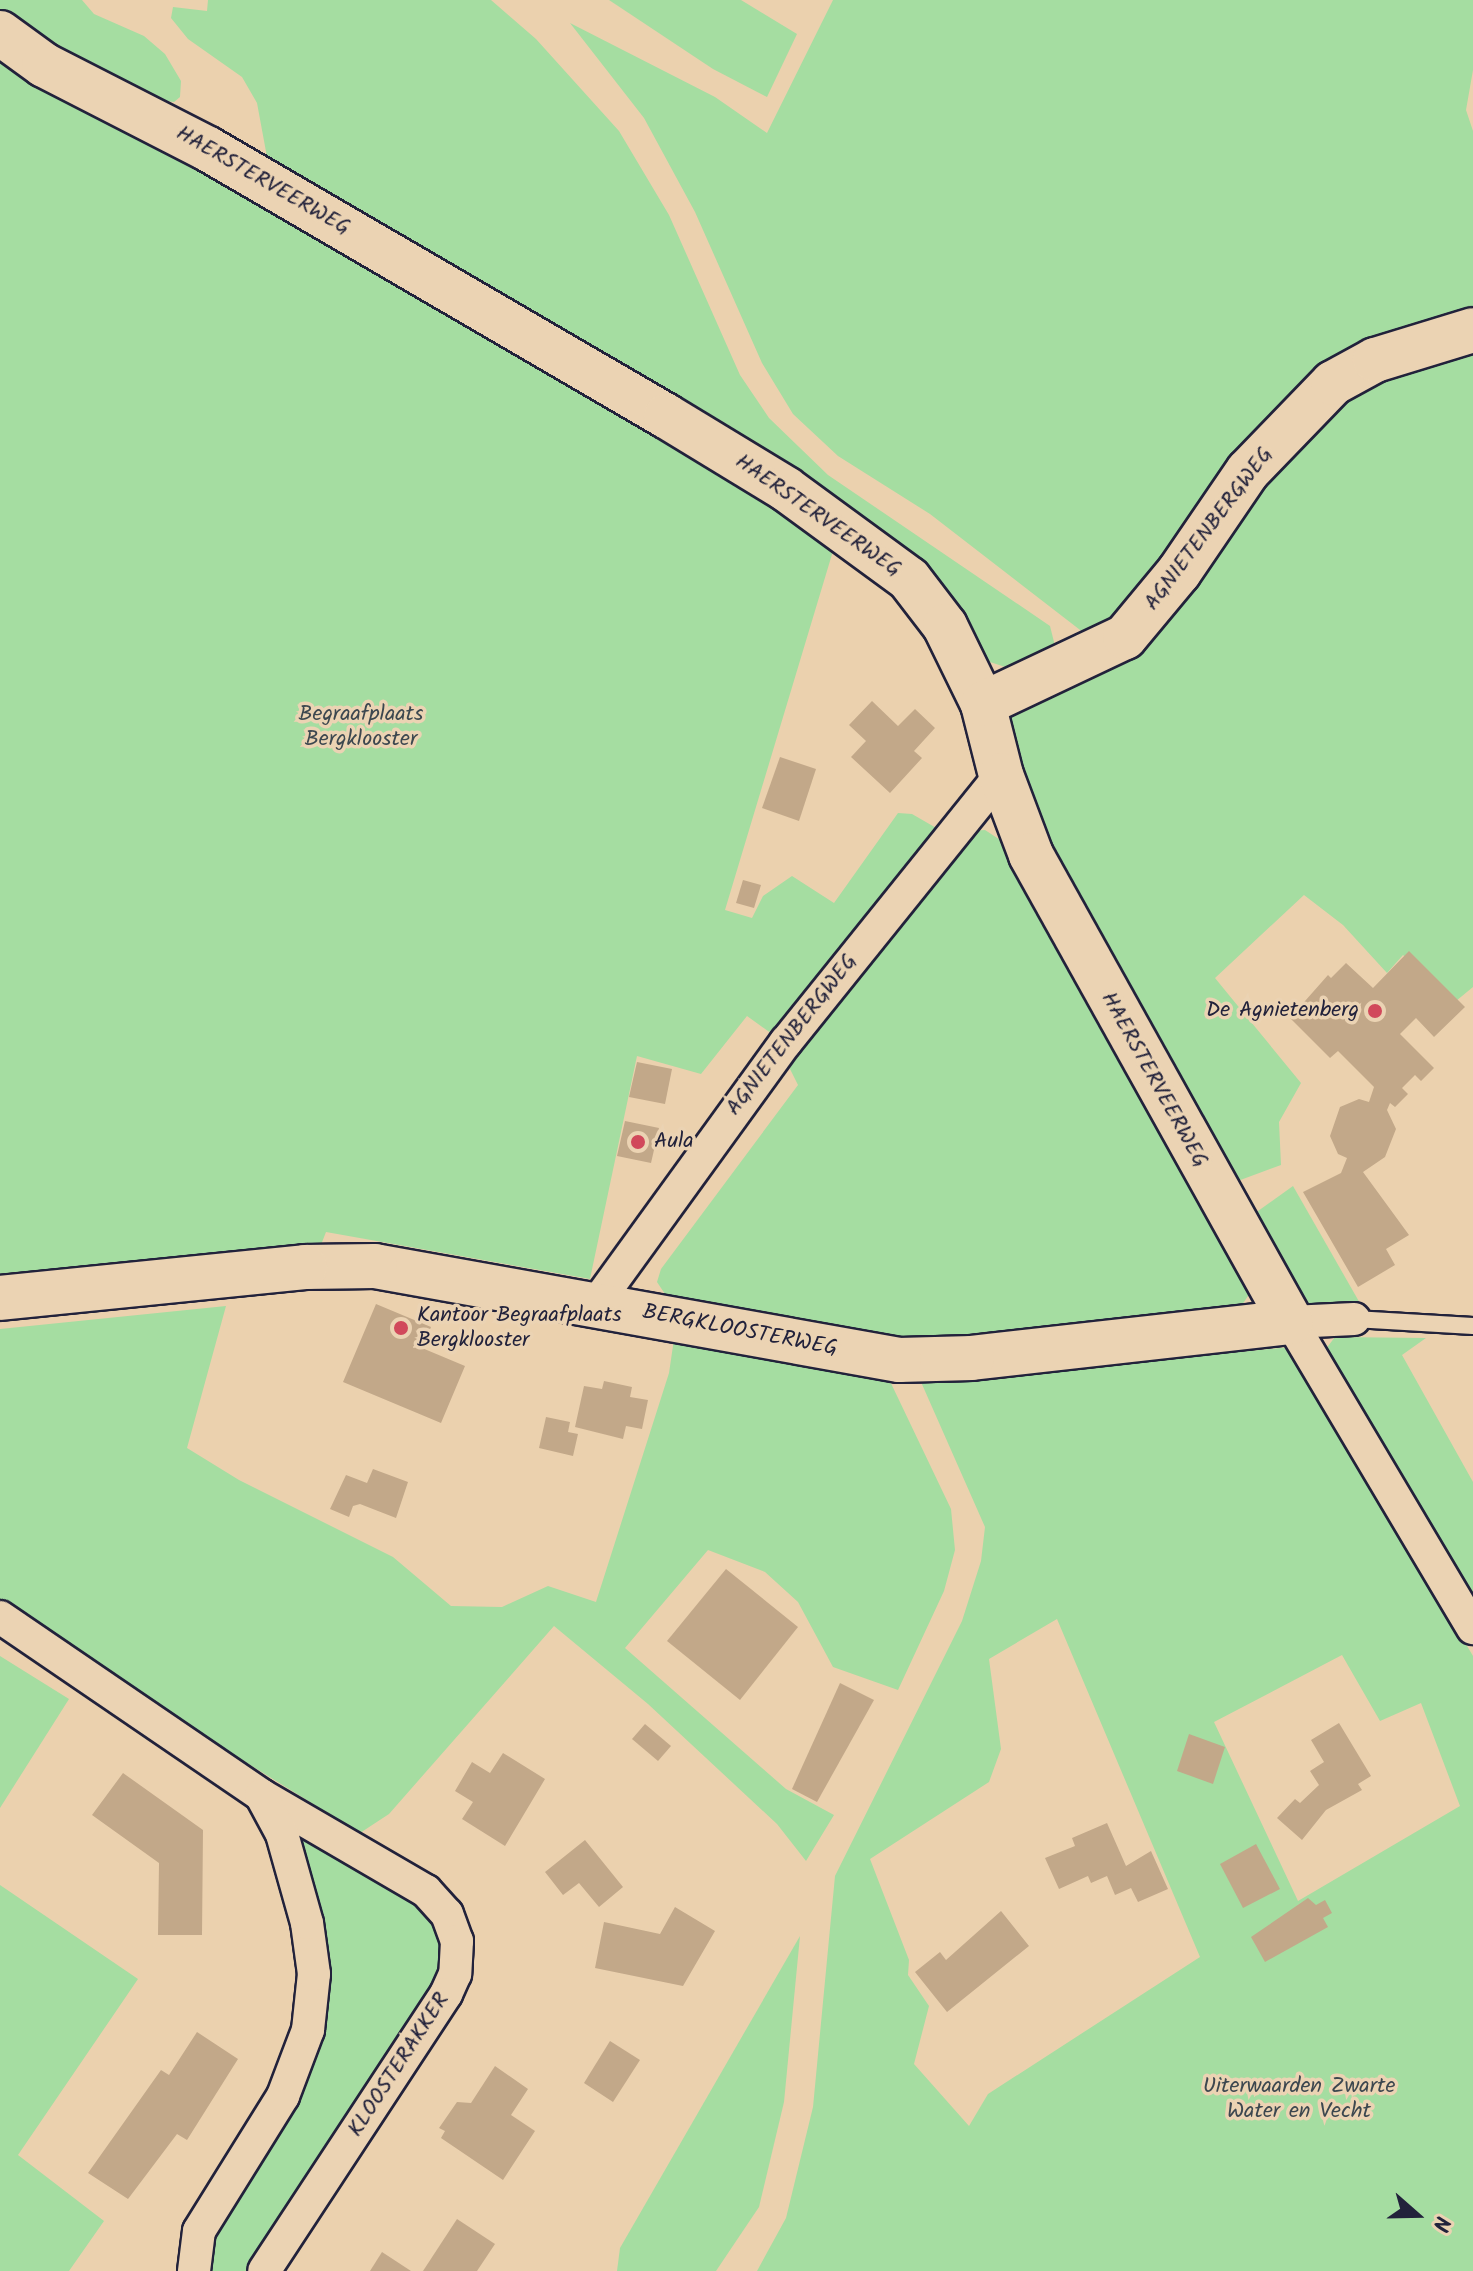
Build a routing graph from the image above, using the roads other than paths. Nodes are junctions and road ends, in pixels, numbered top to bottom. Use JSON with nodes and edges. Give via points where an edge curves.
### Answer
{"nodes":[{"id":1,"x":0,"y":33,"type":"edge"},
{"id":2,"x":1473,"y":330,"type":"edge"},
{"id":3,"x":983,"y":704,"type":"junction"},
{"id":4,"x":1001,"y":775,"type":"junction"},
{"id":5,"x":0,"y":1298,"type":"edge"},
{"id":6,"x":596,"y":1304,"type":"junction"},
{"id":7,"x":1354,"y":1319,"type":"joint"},
{"id":8,"x":1291,"y":1322,"type":"junction"},
{"id":9,"x":1473,"y":1326,"type":"edge"},
{"id":10,"x":0,"y":1617,"type":"edge"},
{"id":11,"x":1473,"y":1628,"type":"edge"},
{"id":12,"x":261,"y":1795,"type":"junction"},
{"id":13,"x":194,"y":2271,"type":"edge"},
{"id":14,"x":264,"y":2271,"type":"edge"}],
"edges":[{"from":1,"to":3,"type":"street","name":"HAERSTERVEERWEG","via":[[44,65],[170,128],[441,283],[843,527],[920,592],[945,626]]},
{"from":2,"to":3,"type":"street","name":"AGNIETENBERGWEG","via":[[1375,360],[1333,383],[1248,471],[1179,572],[1125,637]]},
{"from":3,"to":4,"type":"street","name":"HAERSTERVEERWEG"},
{"from":4,"to":6,"type":"street","name":"AGNIETENBERGWEG","via":[[786,1042]]},
{"from":4,"to":8,"type":"street","name":"HAERSTERVEERWEG","via":[[1031,855]]},
{"from":5,"to":6,"type":"street","name":"BERGKLOOSTERWEG","via":[[342,1265],[408,1269]]},
{"from":6,"to":8,"type":"street","name":"BERGKLOOSTERWEG","via":[[899,1360],[986,1357]]},
{"from":7,"to":8,"type":"street"},
{"from":7,"to":9,"type":"lane"},
{"from":8,"to":11,"type":"street","name":"HAERSTERVEERWEG"},
{"from":10,"to":12,"type":"street","name":"KLOOSTERAKKER"},
{"from":12,"to":13,"type":"street","name":"KLOOSTERAKKER","via":[[282,1834],[307,1923],[314,1974],[308,2030],[283,2096],[199,2231]]},
{"from":12,"to":14,"type":"street","name":"KLOOSTERAKKER","via":[[426,1891],[447,1914],[457,1941],[455,1974],[436,2012]]}]}
